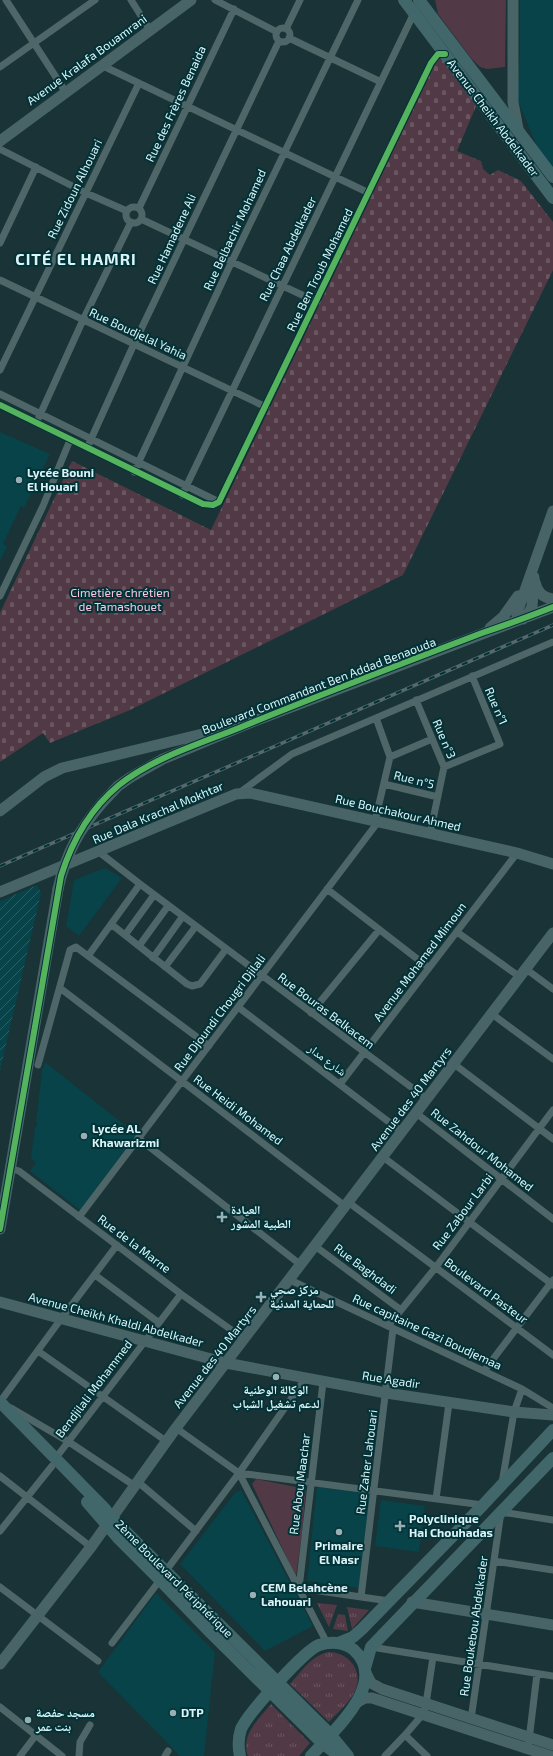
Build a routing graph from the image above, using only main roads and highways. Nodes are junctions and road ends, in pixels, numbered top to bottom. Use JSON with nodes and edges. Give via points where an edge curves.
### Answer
{"nodes":[{"id":1,"x":404,"y":0,"type":"edge"},
{"id":2,"x":419,"y":0,"type":"edge"},
{"id":3,"x":430,"y":0,"type":"edge"},
{"id":4,"x":436,"y":21,"type":"junction"},
{"id":5,"x":514,"y":132,"type":"junction"},
{"id":6,"x":553,"y":177,"type":"edge"},
{"id":7,"x":553,"y":198,"type":"edge"},
{"id":8,"x":0,"y":1402,"type":"edge"},
{"id":9,"x":0,"y":1412,"type":"edge"},
{"id":10,"x":553,"y":1430,"type":"edge"},
{"id":11,"x":553,"y":1458,"type":"edge"},
{"id":12,"x":53,"y":1462,"type":"junction"},
{"id":13,"x":163,"y":1576,"type":"junction"},
{"id":14,"x":333,"y":1643,"type":"junction"},
{"id":15,"x":365,"y":1671,"type":"junction"},
{"id":16,"x":279,"y":1682,"type":"junction"},
{"id":17,"x":270,"y":1691,"type":"junction"},
{"id":18,"x":326,"y":1738,"type":"junction"},
{"id":19,"x":238,"y":1753,"type":"edge"},
{"id":20,"x":311,"y":1756,"type":"edge"},
{"id":21,"x":339,"y":1756,"type":"edge"},
{"id":22,"x":348,"y":1756,"type":"edge"}],
"edges":[{"from":1,"to":5,"type":"main road","name":"Avenue Cheikh Abdelkader","via":[[445,54]]},
{"from":2,"to":4,"type":"main road","name":"Avenue Cheikh Abdelkader"},
{"from":3,"to":4,"type":"main road"},
{"from":4,"to":5,"type":"main road","name":"Avenue Cheikh Abdelkader","via":[[491,95]]},
{"from":5,"to":6,"type":"main road","name":"Avenue Cheikh Abdelkader"},
{"from":5,"to":7,"type":"main road","name":"Avenue Cheikh Abdelkader"},
{"from":8,"to":12,"type":"main road","name":"2ème Boulevard Périphérique"},
{"from":9,"to":12,"type":"main road","name":"2ème Boulevard Périphérique"},
{"from":10,"to":14,"type":"main road","via":[[353,1637]]},
{"from":11,"to":15,"type":"main road","via":[[371,1647]]},
{"from":12,"to":13,"type":"main road","name":"2ème Boulevard Périphérique","via":[[105,1509],[109,1522]]},
{"from":13,"to":16,"type":"main road","name":"2ème Boulevard Périphérique"},
{"from":13,"to":17,"type":"main road","name":"2ème Boulevard Périphérique","via":[[211,1633]]},
{"from":14,"to":15,"type":"main road","via":[[355,1651]]},
{"from":14,"to":16,"type":"main road","via":[[311,1649]]},
{"from":15,"to":18,"type":"main road","via":[[364,1688],[356,1703]]},
{"from":16,"to":17,"type":"main road"},
{"from":16,"to":18,"type":"main road","name":"2ème Boulevard Périphérique"},
{"from":17,"to":18,"type":"main road","name":"2ème Boulevard Périphérique"},
{"from":17,"to":19,"type":"main road","via":[[246,1721],[239,1736]]},
{"from":18,"to":20,"type":"main road"},
{"from":18,"to":21,"type":"main road","name":"2ème Boulevard Périphérique","via":[[328,1746]]},
{"from":18,"to":22,"type":"main road","name":"2ème Boulevard Périphérique"}]}
